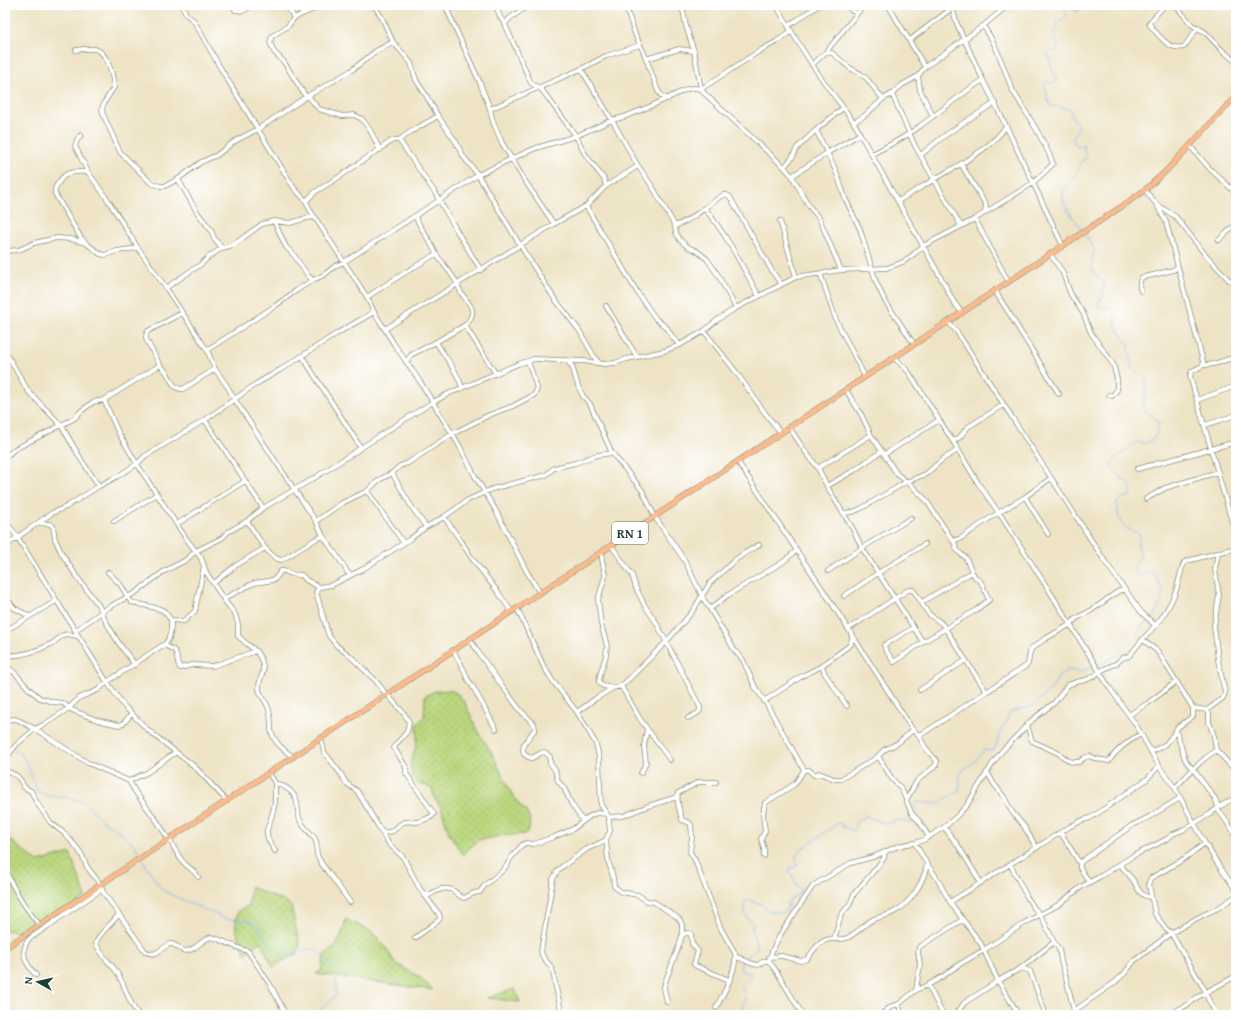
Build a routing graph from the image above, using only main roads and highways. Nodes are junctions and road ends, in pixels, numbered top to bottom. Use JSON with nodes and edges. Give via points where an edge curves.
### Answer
{"nodes":[{"id":1,"x":1236,"y":96,"type":"edge"},
{"id":2,"x":5,"y":948,"type":"edge"}],
"edges":[{"from":1,"to":2,"type":"main road","number":"RN 1","via":[[1145,190],[101,887]]}]}
